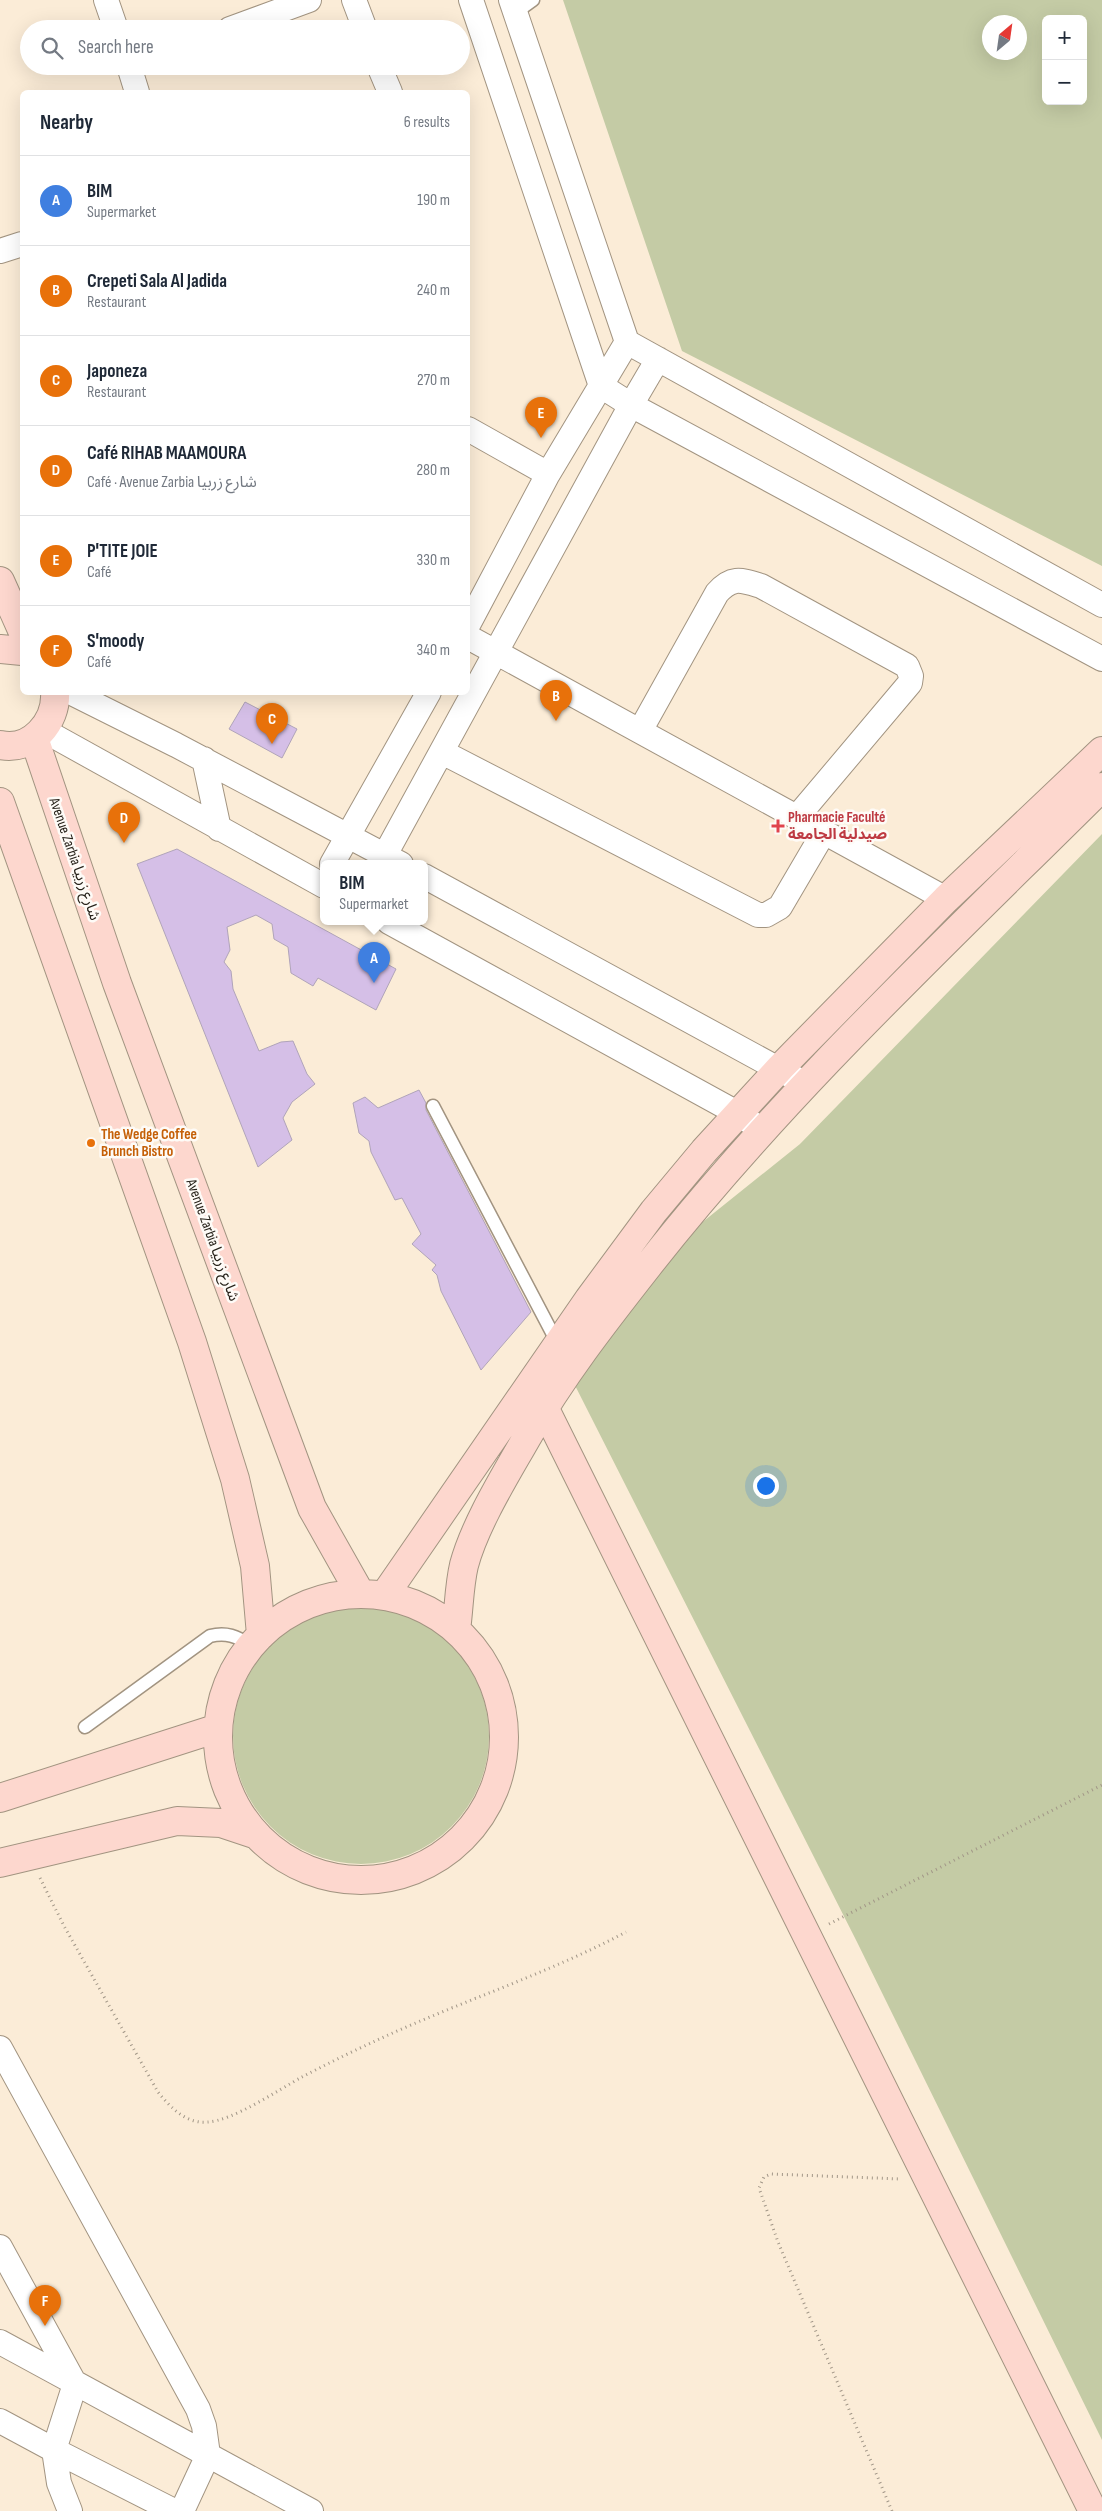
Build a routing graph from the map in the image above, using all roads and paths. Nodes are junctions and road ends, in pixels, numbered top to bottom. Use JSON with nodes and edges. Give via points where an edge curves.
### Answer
{"nodes":[{"id":1,"x":106,"y":0,"type":"edge"},
{"id":2,"x":309,"y":0,"type":"edge"},
{"id":3,"x":354,"y":0,"type":"edge"},
{"id":4,"x":471,"y":0,"type":"edge"},
{"id":5,"x":520,"y":4,"type":"edge"},
{"id":6,"x":113,"y":20,"type":"edge"},
{"id":7,"x":255,"y":20,"type":"edge"},
{"id":8,"x":362,"y":20,"type":"edge"},
{"id":9,"x":132,"y":75,"type":"edge"},
{"id":10,"x":383,"y":75,"type":"edge"},
{"id":11,"x":136,"y":90,"type":"edge"},
{"id":12,"x":389,"y":90,"type":"edge"},
{"id":13,"x":20,"y":245,"type":"edge"},
{"id":14,"x":0,"y":251,"type":"edge"},
{"id":15,"x":627,"y":342,"type":"junction"},
{"id":16,"x":658,"y":359,"type":"junction"},
{"id":17,"x":601,"y":386,"type":"junction"},
{"id":18,"x":631,"y":405,"type":"junction"},
{"id":19,"x":470,"y":430,"type":"edge"},
{"id":20,"x":548,"y":474,"type":"junction"},
{"id":21,"x":0,"y":581,"type":"edge"},
{"id":22,"x":1102,"y":605,"type":"edge"},
{"id":23,"x":470,"y":621,"type":"edge"},
{"id":24,"x":20,"y":626,"type":"edge"},
{"id":25,"x":470,"y":638,"type":"edge"},
{"id":26,"x":0,"y":650,"type":"edge"},
{"id":27,"x":20,"y":651,"type":"edge"},
{"id":28,"x":497,"y":652,"type":"junction"},
{"id":29,"x":1102,"y":659,"type":"edge"},
{"id":30,"x":55,"y":695,"type":"edge"},
{"id":31,"x":76,"y":695,"type":"edge"},
{"id":32,"x":427,"y":695,"type":"edge"},
{"id":33,"x":640,"y":731,"type":"junction"},
{"id":34,"x":39,"y":734,"type":"junction"},
{"id":35,"x":0,"y":745,"type":"edge"},
{"id":36,"x":1102,"y":751,"type":"edge"},
{"id":37,"x":442,"y":752,"type":"junction"},
{"id":38,"x":204,"y":759,"type":"junction"},
{"id":39,"x":1102,"y":786,"type":"edge"},
{"id":40,"x":0,"y":802,"type":"edge"},
{"id":41,"x":797,"y":817,"type":"junction"},
{"id":42,"x":220,"y":829,"type":"junction"},
{"id":43,"x":824,"y":832,"type":"junction"},
{"id":44,"x":348,"y":836,"type":"junction"},
{"id":45,"x":335,"y":860,"type":"edge"},
{"id":46,"x":387,"y":860,"type":"edge"},
{"id":47,"x":389,"y":860,"type":"edge"},
{"id":48,"x":320,"y":876,"type":"edge"},
{"id":49,"x":428,"y":878,"type":"edge"},
{"id":50,"x":946,"y":899,"type":"junction"},
{"id":51,"x":394,"y":925,"type":"edge"},
{"id":52,"x":780,"y":1068,"type":"junction"},
{"id":53,"x":804,"y":1083,"type":"junction"},
{"id":54,"x":432,"y":1106,"type":"dead end"},
{"id":55,"x":737,"y":1113,"type":"junction"},
{"id":56,"x":762,"y":1130,"type":"junction"},
{"id":57,"x":558,"y":1344,"type":"junction"},
{"id":58,"x":544,"y":1407,"type":"junction"},
{"id":59,"x":372,"y":1594,"type":"junction"},
{"id":60,"x":456,"y":1630,"type":"junction"},
{"id":61,"x":256,"y":1640,"type":"junction"},
{"id":62,"x":85,"y":1727,"type":"dead end"},
{"id":63,"x":218,"y":1728,"type":"junction"},
{"id":64,"x":1102,"y":1785,"type":"edge"},
{"id":65,"x":0,"y":1798,"type":"edge"},
{"id":66,"x":257,"y":1835,"type":"junction"},
{"id":67,"x":28,"y":1855,"type":"junction"},
{"id":68,"x":0,"y":1863,"type":"edge"},
{"id":69,"x":626,"y":1932,"type":"dead end"},
{"id":70,"x":806,"y":1935,"type":"junction"},
{"id":71,"x":0,"y":2048,"type":"edge"},
{"id":72,"x":928,"y":2180,"type":"junction"},
{"id":73,"x":0,"y":2247,"type":"edge"},
{"id":74,"x":0,"y":2342,"type":"edge"},
{"id":75,"x":75,"y":2384,"type":"junction"},
{"id":76,"x":0,"y":2420,"type":"edge"},
{"id":77,"x":54,"y":2450,"type":"junction"},
{"id":78,"x":208,"y":2455,"type":"junction"},
{"id":79,"x":70,"y":2511,"type":"edge"},
{"id":80,"x":174,"y":2511,"type":"edge"},
{"id":81,"x":182,"y":2511,"type":"edge"},
{"id":82,"x":311,"y":2511,"type":"edge"},
{"id":83,"x":892,"y":2511,"type":"edge"},
{"id":84,"x":1094,"y":2511,"type":"edge"}],
"edges":[{"from":1,"to":6,"type":"street"},
{"from":2,"to":7,"type":"street"},
{"from":3,"to":8,"type":"street"},
{"from":4,"to":17,"type":"street"},
{"from":5,"to":15,"type":"street"},
{"from":9,"to":11,"type":"street"},
{"from":10,"to":12,"type":"street"},
{"from":13,"to":14,"type":"street"},
{"from":15,"to":16,"type":"street"},
{"from":15,"to":17,"type":"street"},
{"from":16,"to":18,"type":"street"},
{"from":16,"to":22,"type":"street"},
{"from":17,"to":18,"type":"street"},
{"from":17,"to":20,"type":"street"},
{"from":18,"to":28,"type":"street"},
{"from":18,"to":29,"type":"street"},
{"from":19,"to":20,"type":"street"},
{"from":20,"to":23,"type":"street"},
{"from":21,"to":24,"type":"main road"},
{"from":25,"to":28,"type":"street"},
{"from":26,"to":27,"type":"main road"},
{"from":28,"to":33,"type":"street"},
{"from":28,"to":37,"type":"street"},
{"from":30,"to":34,"type":"main road","via":[[52,716]]},
{"from":31,"to":38,"type":"street"},
{"from":32,"to":44,"type":"street"},
{"from":33,"to":41,"type":"street"},
{"from":33,"to":41,"type":"street","via":[[717,592],[725,583],[734,580],[761,586],[907,666],[910,683]]},
{"from":34,"to":35,"type":"main road","via":[[20,744]]},
{"from":34,"to":42,"type":"street"},
{"from":34,"to":59,"type":"main road","name":"Avenue Zarbia شارع زربيا","via":[[117,983],[312,1508]]},
{"from":36,"to":50,"type":"main road"},
{"from":37,"to":43,"type":"street","via":[[758,915],[774,912],[784,901]]},
{"from":37,"to":47,"type":"street"},
{"from":38,"to":42,"type":"street"},
{"from":38,"to":44,"type":"street"},
{"from":39,"to":53,"type":"main road"},
{"from":40,"to":61,"type":"main road","via":[[192,1342],[232,1470],[256,1566]]},
{"from":41,"to":43,"type":"street"},
{"from":42,"to":48,"type":"street"},
{"from":43,"to":50,"type":"street"},
{"from":44,"to":45,"type":"street"},
{"from":44,"to":46,"type":"street"},
{"from":49,"to":52,"type":"street"},
{"from":50,"to":52,"type":"main road"},
{"from":51,"to":55,"type":"street"},
{"from":52,"to":53,"type":"street"},
{"from":52,"to":55,"type":"main road"},
{"from":53,"to":56,"type":"main road"},
{"from":54,"to":57,"type":"lane"},
{"from":55,"to":56,"type":"street"},
{"from":55,"to":57,"type":"main road","via":[[654,1211]]},
{"from":56,"to":58,"type":"main road","via":[[689,1213],[604,1322]]},
{"from":57,"to":59,"type":"main road"},
{"from":58,"to":60,"type":"main road","via":[[476,1534],[464,1565]]},
{"from":58,"to":70,"type":"main road"},
{"from":59,"to":60,"type":"main road","via":[[418,1606]]},
{"from":59,"to":61,"type":"main road","via":[[310,1604],[284,1616]]},
{"from":60,"to":66,"type":"main road","via":[[483,1662],[500,1701],[505,1742],[498,1784],[478,1821],[449,1851],[412,1872],[378,1881],[336,1879],[293,1863]]},
{"from":61,"to":62,"type":"lane","via":[[220,1634],[210,1636]]},
{"from":61,"to":63,"type":"main road","via":[[239,1662],[224,1694]]},
{"from":63,"to":65,"type":"main road"},
{"from":63,"to":66,"type":"main road","via":[[221,1767],[234,1803]]},
{"from":64,"to":70,"type":"path"},
{"from":66,"to":67,"type":"main road","via":[[221,1823],[177,1821]]},
{"from":67,"to":68,"type":"main road"},
{"from":67,"to":69,"type":"path","via":[[64,1926],[158,2092],[176,2111],[199,2122],[218,2121],[374,2041],[584,1954]]},
{"from":70,"to":72,"type":"main road"},
{"from":71,"to":78,"type":"street","via":[[198,2409],[206,2433]]},
{"from":72,"to":83,"type":"path","via":[[771,2174],[764,2177],[759,2188],[778,2242]]},
{"from":72,"to":84,"type":"main road"},
{"from":73,"to":75,"type":"street"},
{"from":74,"to":75,"type":"street"},
{"from":75,"to":77,"type":"street"},
{"from":75,"to":78,"type":"street"},
{"from":76,"to":77,"type":"street"},
{"from":77,"to":79,"type":"street","via":[[59,2483]]},
{"from":77,"to":80,"type":"street"},
{"from":78,"to":81,"type":"street"},
{"from":78,"to":82,"type":"street"}]}
